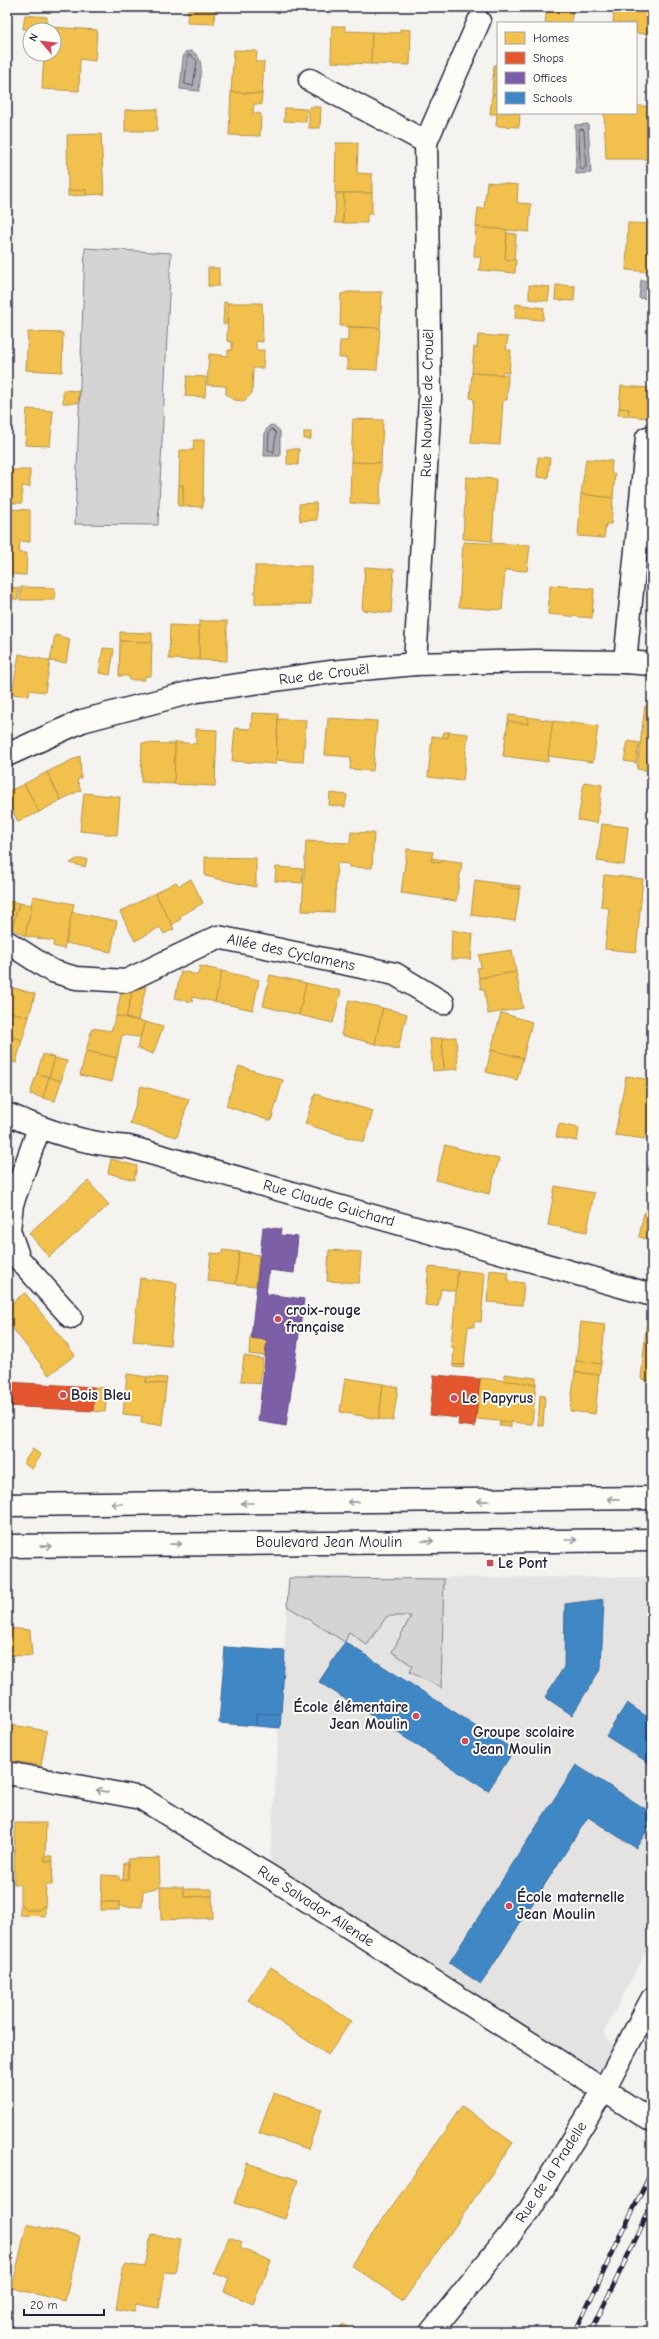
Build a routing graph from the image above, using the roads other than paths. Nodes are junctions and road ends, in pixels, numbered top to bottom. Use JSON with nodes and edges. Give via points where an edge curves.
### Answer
{"nodes":[{"id":1,"x":479,"y":21,"type":"dead end"},
{"id":2,"x":310,"y":80,"type":"dead end"},
{"id":3,"x":426,"y":142,"type":"junction"},
{"id":4,"x":647,"y":438,"type":"dead end"},
{"id":5,"x":625,"y":662,"type":"junction"},
{"id":6,"x":415,"y":664,"type":"junction"},
{"id":7,"x":652,"y":664,"type":"edge"},
{"id":8,"x":7,"y":754,"type":"edge"},
{"id":9,"x":7,"y":942,"type":"edge"},
{"id":10,"x":443,"y":1003,"type":"dead end"},
{"id":11,"x":7,"y":1114,"type":"edge"},
{"id":12,"x":39,"y":1128,"type":"junction"},
{"id":13,"x":652,"y":1295,"type":"edge"},
{"id":14,"x":71,"y":1317,"type":"dead end"},
{"id":15,"x":652,"y":1498,"type":"edge"},
{"id":16,"x":7,"y":1505,"type":"edge"},
{"id":17,"x":652,"y":1540,"type":"edge"},
{"id":18,"x":7,"y":1546,"type":"edge"},
{"id":19,"x":7,"y":1773,"type":"edge"},
{"id":20,"x":652,"y":1999,"type":"edge"},
{"id":21,"x":612,"y":2095,"type":"junction"},
{"id":22,"x":652,"y":2121,"type":"edge"},
{"id":23,"x":431,"y":2332,"type":"edge"}],
"edges":[{"from":1,"to":3,"type":"street","name":"Rue Nouvelle de Crouël"},
{"from":2,"to":3,"type":"street"},
{"from":3,"to":6,"type":"street","name":"Rue Nouvelle de Crouël","via":[[430,398]]},
{"from":4,"to":5,"type":"street"},
{"from":5,"to":6,"type":"street","name":"Rue de Crouël"},
{"from":5,"to":7,"type":"street","name":"Rue de Crouël"},
{"from":6,"to":8,"type":"street","name":"Rue de Crouël","via":[[331,672],[196,691],[82,721]]},
{"from":9,"to":10,"type":"street","name":"Allée des Cyclamens","via":[[52,971],[76,978],[126,981],[218,937],[395,974]]},
{"from":11,"to":12,"type":"street","name":"Rue Claude Guichard"},
{"from":12,"to":13,"type":"street","name":"Rue Claude Guichard","via":[[98,1145],[129,1147]]},
{"from":12,"to":14,"type":"street","via":[[12,1204],[9,1230],[19,1259]]},
{"from":15,"to":16,"type":"street","one_way":true},
{"from":18,"to":17,"type":"street","name":"Boulevard Jean Moulin","one_way":true},
{"from":21,"to":19,"type":"street","name":"Rue Salvador Allende","one_way":true,"via":[[269,1876],[140,1798]]},
{"from":20,"to":21,"type":"street","name":"Rue de la Pradelle"},
{"from":21,"to":22,"type":"street","name":"Rue Salvador Allende"},
{"from":21,"to":23,"type":"street","name":"Rue de la Pradelle","via":[[529,2210]]}]}
